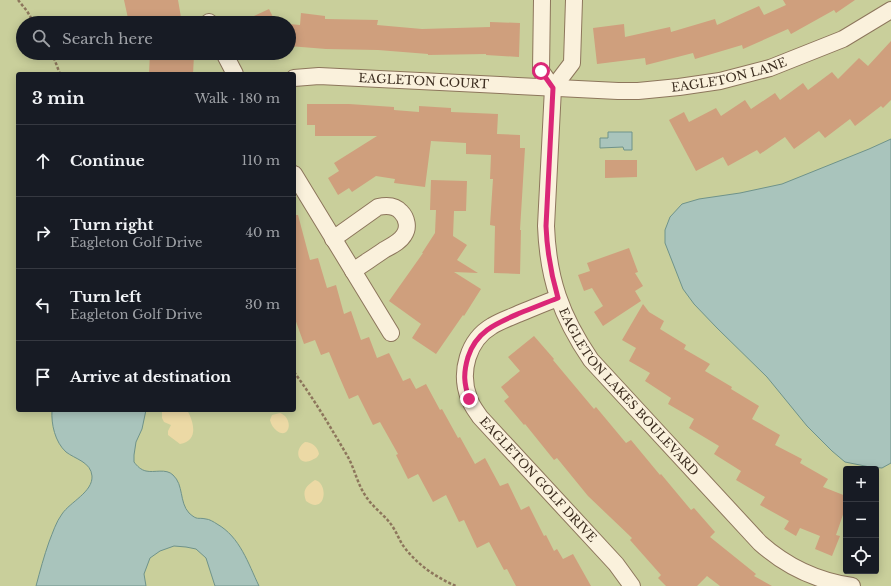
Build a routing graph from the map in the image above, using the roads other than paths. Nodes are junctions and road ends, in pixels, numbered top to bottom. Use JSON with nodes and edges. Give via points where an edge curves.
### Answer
{"nodes":[{"id":1,"x":542,"y":0,"type":"edge"},
{"id":2,"x":574,"y":0,"type":"edge"},
{"id":3,"x":891,"y":10,"type":"edge"},
{"id":4,"x":228,"y":60,"type":"edge"},
{"id":5,"x":234,"y":72,"type":"edge"},
{"id":6,"x":296,"y":78,"type":"edge"},
{"id":7,"x":553,"y":88,"type":"junction"},
{"id":8,"x":296,"y":177,"type":"edge"},
{"id":9,"x":334,"y":238,"type":"junction"},
{"id":10,"x":353,"y":270,"type":"junction"},
{"id":11,"x":558,"y":298,"type":"junction"},
{"id":12,"x":392,"y":333,"type":"dead end"},
{"id":13,"x":632,"y":586,"type":"edge"},
{"id":14,"x":852,"y":586,"type":"edge"}],
"edges":[{"from":1,"to":7,"type":"street","via":[[541,71]]},
{"from":2,"to":7,"type":"street","via":[[572,63]]},
{"from":3,"to":7,"type":"street","name":"EAGLETON LANE","via":[[843,39],[770,68],[720,81],[638,91]]},
{"from":4,"to":5,"type":"street"},
{"from":6,"to":7,"type":"street","name":"EAGLETON COURT","via":[[319,76]]},
{"from":7,"to":11,"type":"street","name":"EAGLETON LAKES BOULEVARD","via":[[546,226],[552,277]]},
{"from":8,"to":9,"type":"street"},
{"from":9,"to":10,"type":"street"},
{"from":9,"to":10,"type":"street","via":[[378,207],[386,205],[393,206],[401,212],[406,220],[407,229],[404,236]]},
{"from":10,"to":12,"type":"street"},
{"from":11,"to":13,"type":"street","name":"EAGLETON GOLF DRIVE","via":[[501,321],[483,332],[470,349],[465,368],[466,389],[480,417],[616,564]]},
{"from":11,"to":14,"type":"street","name":"EAGLETON LAKES BOULEVARD","via":[[570,326],[591,360],[760,543],[793,567],[815,577]]}]}
